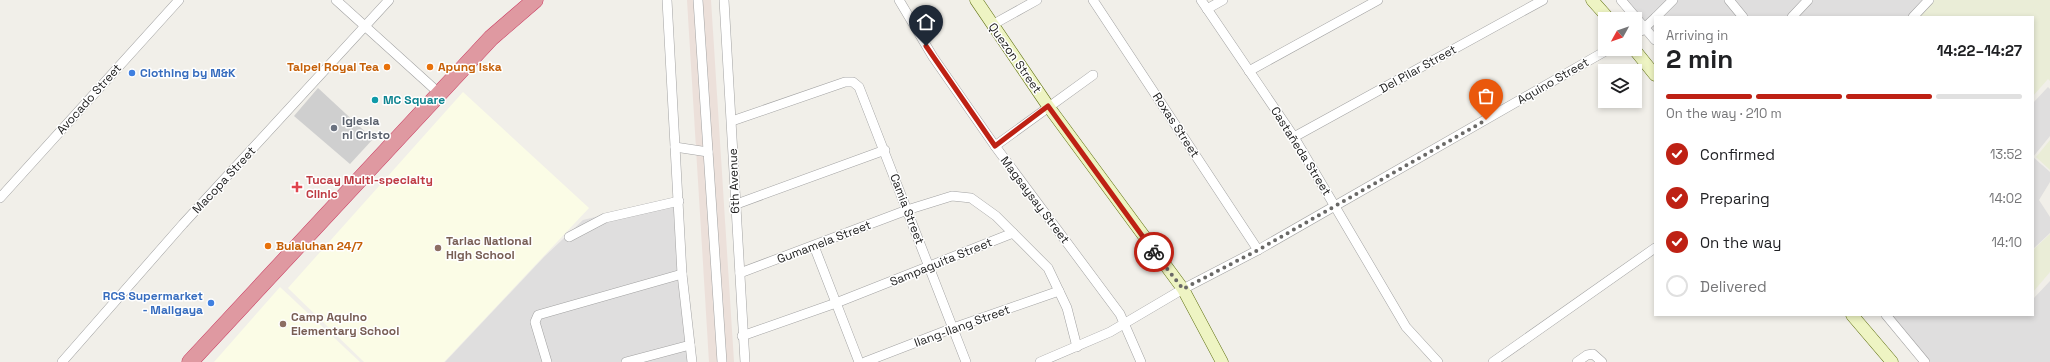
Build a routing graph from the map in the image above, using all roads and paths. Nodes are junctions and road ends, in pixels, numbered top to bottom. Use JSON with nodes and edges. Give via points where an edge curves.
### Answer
{"nodes":[{"id":1,"x":179,"y":0,"type":"edge"},
{"id":2,"x":336,"y":0,"type":"edge"},
{"id":3,"x":389,"y":0,"type":"edge"},
{"id":4,"x":535,"y":0,"type":"edge"},
{"id":5,"x":667,"y":0,"type":"edge"},
{"id":6,"x":698,"y":0,"type":"edge"},
{"id":7,"x":724,"y":0,"type":"edge"},
{"id":8,"x":899,"y":0,"type":"edge"},
{"id":9,"x":976,"y":0,"type":"edge"},
{"id":10,"x":1037,"y":0,"type":"edge"},
{"id":11,"x":1094,"y":0,"type":"edge"},
{"id":12,"x":1201,"y":0,"type":"edge"},
{"id":13,"x":1223,"y":0,"type":"edge"},
{"id":14,"x":1378,"y":0,"type":"edge"},
{"id":15,"x":1543,"y":0,"type":"edge"},
{"id":16,"x":1592,"y":0,"type":"edge"},
{"id":17,"x":1621,"y":0,"type":"edge"},
{"id":18,"x":1673,"y":0,"type":"edge"},
{"id":19,"x":1729,"y":0,"type":"edge"},
{"id":20,"x":1808,"y":0,"type":"edge"},
{"id":21,"x":1929,"y":0,"type":"edge"},
{"id":22,"x":1207,"y":9,"type":"junction"},
{"id":23,"x":1603,"y":12,"type":"edge"},
{"id":24,"x":1628,"y":12,"type":"edge"},
{"id":25,"x":1656,"y":16,"type":"edge"},
{"id":26,"x":1742,"y":16,"type":"edge"},
{"id":27,"x":1793,"y":16,"type":"edge"},
{"id":28,"x":1914,"y":16,"type":"edge"},
{"id":29,"x":1654,"y":18,"type":"edge"},
{"id":30,"x":992,"y":25,"type":"junction"},
{"id":31,"x":365,"y":26,"type":"junction"},
{"id":32,"x":1642,"y":29,"type":"edge"},
{"id":33,"x":1642,"y":32,"type":"edge"},
{"id":34,"x":1654,"y":39,"type":"edge"},
{"id":35,"x":1598,"y":55,"type":"edge"},
{"id":36,"x":1640,"y":56,"type":"edge"},
{"id":37,"x":1249,"y":71,"type":"junction"},
{"id":38,"x":1654,"y":74,"type":"edge"},
{"id":39,"x":1093,"y":75,"type":"dead end"},
{"id":40,"x":440,"y":94,"type":"junction"},
{"id":41,"x":1048,"y":106,"type":"junction"},
{"id":42,"x":732,"y":121,"type":"junction"},
{"id":43,"x":1294,"y":137,"type":"junction"},
{"id":44,"x":995,"y":146,"type":"junction"},
{"id":45,"x":675,"y":148,"type":"junction"},
{"id":46,"x":884,"y":150,"type":"junction"},
{"id":47,"x":708,"y":152,"type":"junction"},
{"id":48,"x":0,"y":198,"type":"edge"},
{"id":49,"x":679,"y":201,"type":"junction"},
{"id":50,"x":734,"y":205,"type":"junction"},
{"id":51,"x":1336,"y":206,"type":"junction"},
{"id":52,"x":907,"y":210,"type":"junction"},
{"id":53,"x":1013,"y":232,"type":"junction"},
{"id":54,"x":569,"y":237,"type":"dead end"},
{"id":55,"x":814,"y":246,"type":"junction"},
{"id":56,"x":1654,"y":249,"type":"edge"},
{"id":57,"x":1258,"y":250,"type":"junction"},
{"id":58,"x":929,"y":267,"type":"junction"},
{"id":59,"x":740,"y":273,"type":"junction"},
{"id":60,"x":682,"y":274,"type":"junction"},
{"id":61,"x":1183,"y":289,"type":"junction"},
{"id":62,"x":1059,"y":291,"type":"junction"},
{"id":63,"x":836,"y":303,"type":"junction"},
{"id":64,"x":1853,"y":316,"type":"edge"},
{"id":65,"x":1887,"y":316,"type":"edge"},
{"id":66,"x":1124,"y":322,"type":"junction"},
{"id":67,"x":953,"y":328,"type":"junction"},
{"id":68,"x":742,"y":336,"type":"junction"},
{"id":69,"x":690,"y":345,"type":"junction"},
{"id":70,"x":1077,"y":347,"type":"junction"},
{"id":71,"x":62,"y":362,"type":"edge"},
{"id":72,"x":190,"y":362,"type":"edge"},
{"id":73,"x":547,"y":362,"type":"edge"},
{"id":74,"x":626,"y":362,"type":"edge"},
{"id":75,"x":692,"y":362,"type":"edge"},
{"id":76,"x":722,"y":362,"type":"edge"},
{"id":77,"x":744,"y":362,"type":"edge"},
{"id":78,"x":859,"y":362,"type":"edge"},
{"id":79,"x":865,"y":362,"type":"edge"},
{"id":80,"x":966,"y":362,"type":"edge"},
{"id":81,"x":1040,"y":362,"type":"edge"},
{"id":82,"x":1140,"y":362,"type":"edge"},
{"id":83,"x":1222,"y":362,"type":"edge"},
{"id":84,"x":1438,"y":362,"type":"edge"},
{"id":85,"x":1493,"y":362,"type":"edge"},
{"id":86,"x":1577,"y":362,"type":"edge"},
{"id":87,"x":1602,"y":362,"type":"edge"},
{"id":88,"x":1892,"y":362,"type":"edge"},
{"id":89,"x":1925,"y":362,"type":"edge"}],
"edges":[{"from":1,"to":48,"type":"street","name":"Avocado Street"},
{"from":2,"to":31,"type":"street"},
{"from":3,"to":31,"type":"street","name":"Macopa Street"},
{"from":4,"to":40,"type":"highway","via":[[491,38]]},
{"from":5,"to":45,"type":"street"},
{"from":6,"to":47,"type":"street"},
{"from":7,"to":42,"type":"street","name":"6th Avenue"},
{"from":8,"to":44,"type":"street","name":"Magsaysay Street","via":[[933,57]]},
{"from":9,"to":30,"type":"street","name":"Quezon Street"},
{"from":10,"to":30,"type":"street"},
{"from":11,"to":57,"type":"street","name":"Roxas Street"},
{"from":12,"to":22,"type":"street","name":"Castañeda Street"},
{"from":13,"to":22,"type":"street"},
{"from":14,"to":37,"type":"street"},
{"from":15,"to":43,"type":"street","name":"Del Pilar Street"},
{"from":16,"to":23,"type":"street"},
{"from":17,"to":24,"type":"street"},
{"from":18,"to":25,"type":"street"},
{"from":19,"to":26,"type":"street"},
{"from":20,"to":27,"type":"street"},
{"from":21,"to":28,"type":"street"},
{"from":22,"to":37,"type":"street","name":"Castañeda Street"},
{"from":29,"to":32,"type":"street"},
{"from":30,"to":41,"type":"street","name":"Quezon Street"},
{"from":31,"to":40,"type":"street"},
{"from":31,"to":71,"type":"street","name":"Macopa Street","via":[[189,218]]},
{"from":33,"to":34,"type":"street"},
{"from":35,"to":51,"type":"street","name":"Aquino Street"},
{"from":36,"to":38,"type":"street"},
{"from":37,"to":43,"type":"street","name":"Castañeda Street"},
{"from":39,"to":41,"type":"street"},
{"from":40,"to":72,"type":"highway"},
{"from":41,"to":44,"type":"street"},
{"from":41,"to":61,"type":"street","name":"Quezon Street"},
{"from":42,"to":46,"type":"street","name":"Camia Street","via":[[845,82],[853,82],[861,89]]},
{"from":42,"to":50,"type":"street","name":"6th Avenue"},
{"from":43,"to":51,"type":"street","name":"Castañeda Street"},
{"from":44,"to":66,"type":"street","name":"Magsaysay Street"},
{"from":45,"to":47,"type":"street"},
{"from":45,"to":49,"type":"street"},
{"from":46,"to":50,"type":"street"},
{"from":46,"to":52,"type":"street","name":"Camia Street"},
{"from":47,"to":76,"type":"street"},
{"from":49,"to":54,"type":"street","via":[[605,218]]},
{"from":49,"to":60,"type":"street"},
{"from":50,"to":59,"type":"street","name":"6th Avenue"},
{"from":51,"to":57,"type":"street","name":"Aquino Street"},
{"from":51,"to":84,"type":"street","name":"Castañeda Street","via":[[1406,327]]},
{"from":52,"to":53,"type":"street","name":"Gumamela Street","via":[[952,196],[971,198]]},
{"from":52,"to":55,"type":"street","name":"Gumamela Street"},
{"from":52,"to":58,"type":"street","name":"Camia Street"},
{"from":53,"to":58,"type":"street","name":"Sampaguita Street"},
{"from":53,"to":62,"type":"street","via":[[1048,268]]},
{"from":55,"to":59,"type":"street","name":"Gumamela Street"},
{"from":55,"to":63,"type":"street"},
{"from":56,"to":85,"type":"street"},
{"from":57,"to":61,"type":"street","name":"Aquino Street"},
{"from":58,"to":63,"type":"street","name":"Sampaguita Street"},
{"from":58,"to":67,"type":"street","name":"Camia Street"},
{"from":59,"to":68,"type":"street","name":"6th Avenue"},
{"from":60,"to":69,"type":"street"},
{"from":60,"to":73,"type":"street","via":[[540,313],[535,322]]},
{"from":61,"to":66,"type":"street","name":"Aquino Street"},
{"from":61,"to":83,"type":"street"},
{"from":62,"to":67,"type":"street","name":"Ilang-Ilang Street"},
{"from":62,"to":70,"type":"street","via":[[1067,308]]},
{"from":63,"to":68,"type":"street","name":"Sampaguita Street"},
{"from":63,"to":78,"type":"street"},
{"from":64,"to":88,"type":"street"},
{"from":65,"to":89,"type":"street"},
{"from":66,"to":70,"type":"street","name":"Aquino Street","via":[[1110,332]]},
{"from":66,"to":82,"type":"street","name":"Magsaysay Street"},
{"from":67,"to":79,"type":"street","name":"Ilang-Ilang Street"},
{"from":67,"to":80,"type":"street","name":"Camia Street"},
{"from":68,"to":77,"type":"street","name":"6th Avenue"},
{"from":69,"to":74,"type":"street"},
{"from":69,"to":75,"type":"street"},
{"from":70,"to":81,"type":"street","name":"Aquino Street"},
{"from":86,"to":87,"type":"street","via":[[1592,354]]}]}
